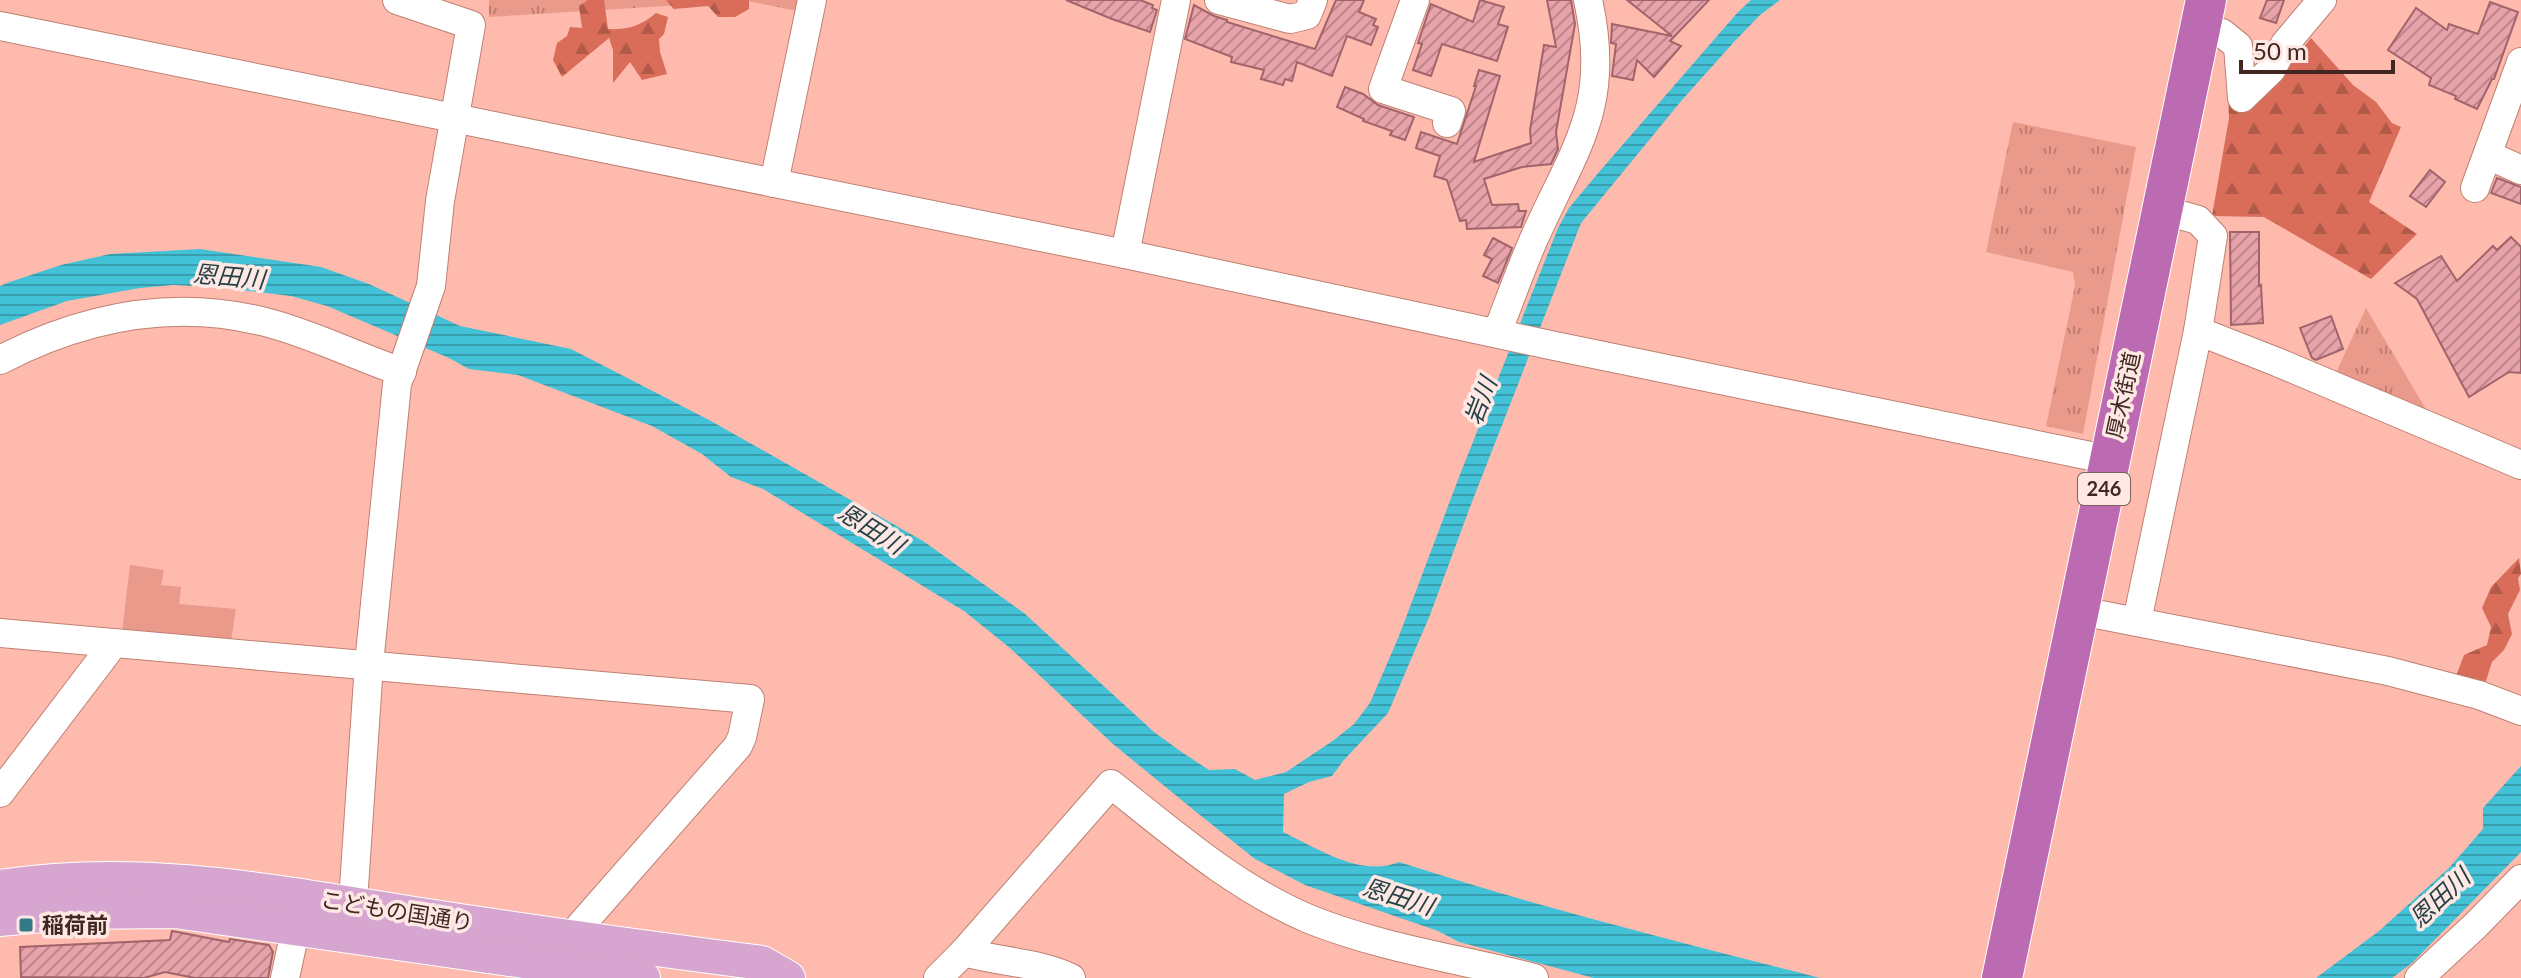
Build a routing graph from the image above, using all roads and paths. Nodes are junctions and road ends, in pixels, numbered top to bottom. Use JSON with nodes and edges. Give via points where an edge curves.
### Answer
{"nodes":[{"id":1,"x":397,"y":0,"type":"edge"},
{"id":2,"x":812,"y":0,"type":"edge"},
{"id":3,"x":1176,"y":0,"type":"edge"},
{"id":4,"x":1219,"y":0,"type":"edge"},
{"id":5,"x":1313,"y":0,"type":"edge"},
{"id":6,"x":1415,"y":0,"type":"edge"},
{"id":7,"x":1588,"y":0,"type":"edge"},
{"id":8,"x":2322,"y":0,"type":"edge"},
{"id":9,"x":2219,"y":11,"type":"edge"},
{"id":10,"x":0,"y":26,"type":"edge"},
{"id":11,"x":2521,"y":62,"type":"edge"},
{"id":12,"x":1452,"y":111,"type":"dead end"},
{"id":13,"x":456,"y":120,"type":"junction"},
{"id":14,"x":2488,"y":155,"type":"junction"},
{"id":15,"x":2521,"y":170,"type":"edge"},
{"id":16,"x":774,"y":183,"type":"junction"},
{"id":17,"x":2475,"y":188,"type":"dead end"},
{"id":18,"x":2184,"y":216,"type":"junction"},
{"id":19,"x":1125,"y":254,"type":"junction"},
{"id":20,"x":2198,"y":331,"type":"junction"},
{"id":21,"x":1503,"y":334,"type":"junction"},
{"id":22,"x":0,"y":360,"type":"edge"},
{"id":23,"x":402,"y":370,"type":"junction"},
{"id":24,"x":2110,"y":460,"type":"junction"},
{"id":25,"x":2521,"y":465,"type":"edge"},
{"id":26,"x":2119,"y":618,"type":"junction"},
{"id":27,"x":0,"y":633,"type":"edge"},
{"id":28,"x":108,"y":651,"type":"dead end"},
{"id":29,"x":369,"y":664,"type":"junction"},
{"id":30,"x":2521,"y":711,"type":"edge"},
{"id":31,"x":0,"y":793,"type":"edge"},
{"id":32,"x":2521,"y":879,"type":"edge"},
{"id":33,"x":0,"y":887,"type":"edge"},
{"id":34,"x":0,"y":919,"type":"edge"},
{"id":35,"x":349,"y":919,"type":"junction"},
{"id":36,"x":296,"y":927,"type":"junction"},
{"id":37,"x":570,"y":938,"type":"junction"},
{"id":38,"x":964,"y":952,"type":"junction"},
{"id":39,"x":545,"y":965,"type":"junction"},
{"id":40,"x":285,"y":978,"type":"edge"},
{"id":41,"x":643,"y":978,"type":"edge"},
{"id":42,"x":788,"y":978,"type":"edge"},
{"id":43,"x":938,"y":978,"type":"edge"},
{"id":44,"x":1071,"y":978,"type":"edge"},
{"id":45,"x":1534,"y":978,"type":"edge"},
{"id":46,"x":2002,"y":978,"type":"edge"},
{"id":47,"x":2027,"y":978,"type":"edge"},
{"id":48,"x":2419,"y":978,"type":"edge"}],
"edges":[{"from":1,"to":13,"type":"street","via":[[473,15]]},
{"from":2,"to":16,"type":"street"},
{"from":3,"to":19,"type":"street"},
{"from":4,"to":5,"type":"street","via":[[1290,19],[1307,15]]},
{"from":6,"to":12,"type":"street","via":[[1383,89]]},
{"from":7,"to":21,"type":"street","via":[[1596,57],[1586,127],[1533,240]]},
{"from":8,"to":9,"type":"street","via":[[2299,24],[2271,70],[2242,98],[2238,46]]},
{"from":9,"to":18,"type":"highway","name":"厚木街道","number":"246"},
{"from":9,"to":24,"type":"highway","name":"厚木街道","number":"246"},
{"from":10,"to":13,"type":"street"},
{"from":11,"to":14,"type":"street"},
{"from":13,"to":16,"type":"street"},
{"from":13,"to":23,"type":"street","via":[[431,286]]},
{"from":14,"to":15,"type":"street"},
{"from":14,"to":17,"type":"street"},
{"from":16,"to":19,"type":"street"},
{"from":18,"to":20,"type":"street","via":[[2198,220],[2213,236]]},
{"from":18,"to":26,"type":"highway","name":"厚木街道","number":"246"},
{"from":19,"to":21,"type":"street"},
{"from":20,"to":25,"type":"street"},
{"from":20,"to":26,"type":"street"},
{"from":21,"to":24,"type":"street"},
{"from":22,"to":23,"type":"street","via":[[91,322],[181,312],[268,323]]},
{"from":23,"to":29,"type":"street"},
{"from":24,"to":46,"type":"highway","name":"厚木街道","number":"246"},
{"from":26,"to":30,"type":"street","via":[[2388,671]]},
{"from":26,"to":47,"type":"highway","name":"厚木街道","number":"246"},
{"from":27,"to":29,"type":"street"},
{"from":28,"to":31,"type":"street"},
{"from":29,"to":35,"type":"street"},
{"from":29,"to":37,"type":"street","via":[[750,699],[738,746]]},
{"from":32,"to":48,"type":"street"},
{"from":33,"to":35,"type":"main road","name":"こどもの国通り","via":[[122,878],[207,882]]},
{"from":34,"to":36,"type":"main road","name":"こどもの国通り","via":[[175,911]]},
{"from":35,"to":36,"type":"main road","name":"こどもの国通り"},
{"from":35,"to":37,"type":"main road","name":"こどもの国通り"},
{"from":35,"to":39,"type":"main road","name":"こどもの国通り"},
{"from":36,"to":40,"type":"street"},
{"from":37,"to":39,"type":"street"},
{"from":37,"to":42,"type":"main road","name":"こどもの国通り","via":[[762,963]]},
{"from":38,"to":43,"type":"street"},
{"from":38,"to":44,"type":"street"},
{"from":38,"to":45,"type":"street","via":[[1111,784],[1223,872],[1309,918],[1374,941]]},
{"from":39,"to":41,"type":"main road","name":"こどもの国通り"}]}
